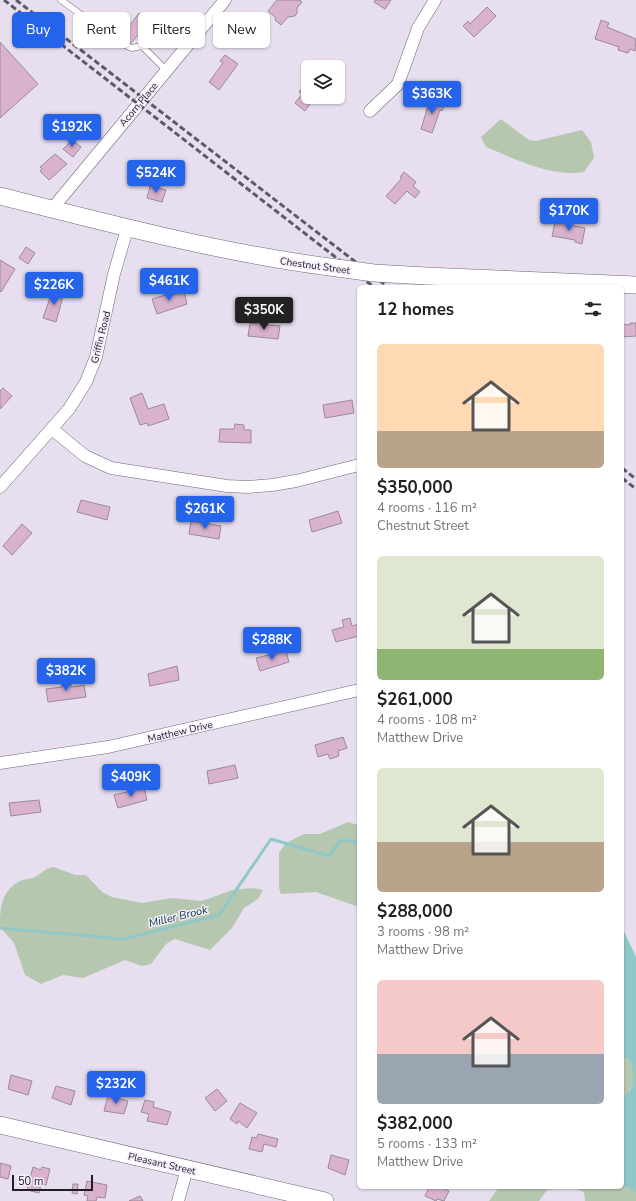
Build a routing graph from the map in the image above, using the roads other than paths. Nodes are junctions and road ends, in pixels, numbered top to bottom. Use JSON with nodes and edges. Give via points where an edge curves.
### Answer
{"nodes":[{"id":1,"x":62,"y":0,"type":"edge"},
{"id":2,"x":225,"y":0,"type":"edge"},
{"id":3,"x":435,"y":0,"type":"edge"},
{"id":4,"x":166,"y":70,"type":"junction"},
{"id":5,"x":370,"y":111,"type":"dead end"},
{"id":6,"x":0,"y":196,"type":"edge"},
{"id":7,"x":52,"y":209,"type":"junction"},
{"id":8,"x":127,"y":229,"type":"junction"},
{"id":9,"x":636,"y":284,"type":"edge"},
{"id":10,"x":52,"y":429,"type":"junction"},
{"id":11,"x":357,"y":466,"type":"edge"},
{"id":12,"x":0,"y":487,"type":"edge"},
{"id":13,"x":357,"y":690,"type":"edge"},
{"id":14,"x":0,"y":763,"type":"edge"},
{"id":15,"x":0,"y":1125,"type":"edge"},
{"id":16,"x":187,"y":1169,"type":"junction"},
{"id":17,"x":178,"y":1201,"type":"edge"},
{"id":18,"x":325,"y":1201,"type":"edge"}],
"edges":[{"from":1,"to":4,"type":"lane","via":[[120,42],[132,48],[142,46]]},
{"from":2,"to":4,"type":"street","name":"Acorn Place"},
{"from":3,"to":5,"type":"street","via":[[418,28],[398,84]]},
{"from":4,"to":7,"type":"street","name":"Acorn Place"},
{"from":6,"to":7,"type":"main road","name":"Chestnut Street"},
{"from":7,"to":8,"type":"main road","name":"Chestnut Street"},
{"from":8,"to":9,"type":"main road","name":"Chestnut Street","bridge":true,"via":[[266,258],[374,273]]},
{"from":8,"to":10,"type":"street","name":"Griffin Road","via":[[92,370],[79,396]]},
{"from":10,"to":11,"type":"street","via":[[85,456],[111,468],[227,486],[272,485]]},
{"from":10,"to":12,"type":"street","name":"Griffin Road"},
{"from":13,"to":14,"type":"street","name":"Matthew Drive","via":[[108,747]]},
{"from":15,"to":16,"type":"main road","name":"Pleasant Street"},
{"from":16,"to":17,"type":"street"},
{"from":16,"to":18,"type":"main road","name":"Pleasant Street"}]}
